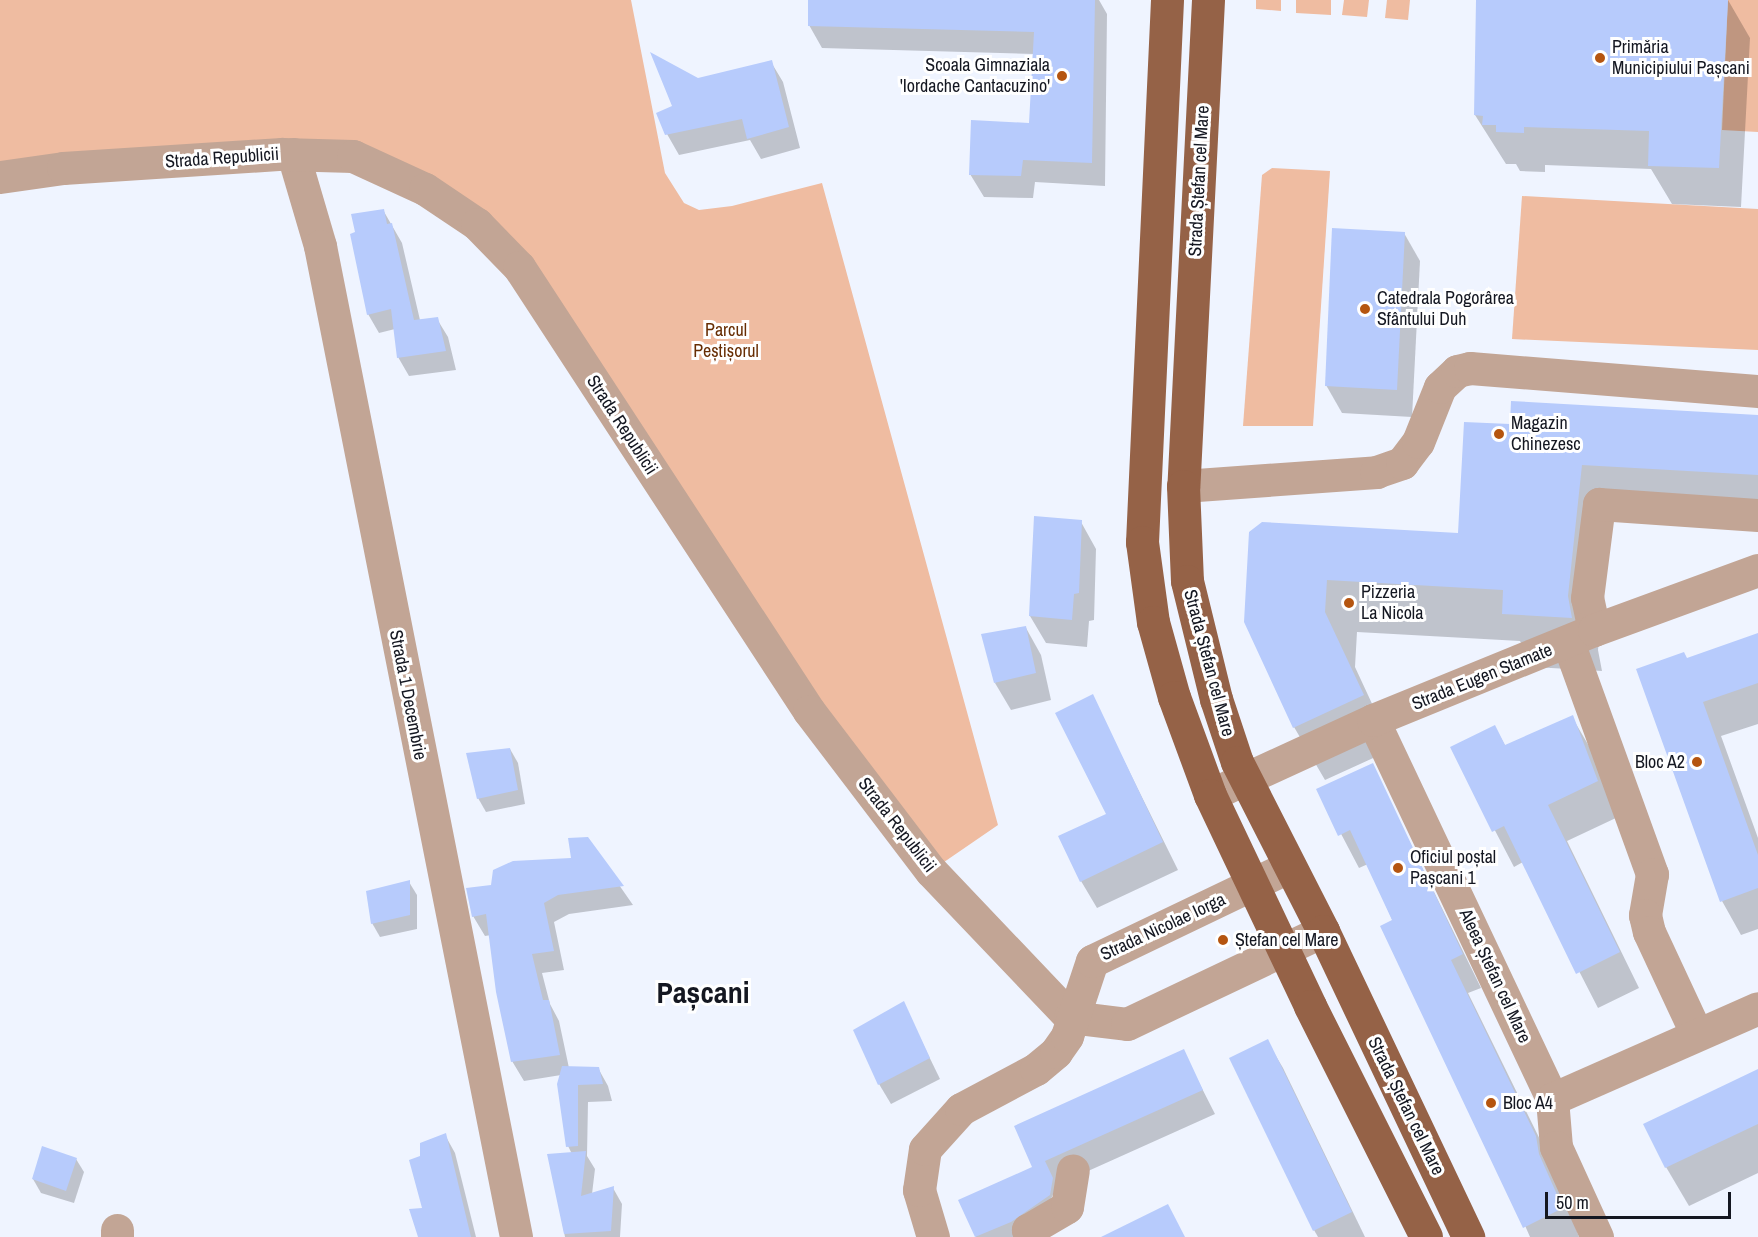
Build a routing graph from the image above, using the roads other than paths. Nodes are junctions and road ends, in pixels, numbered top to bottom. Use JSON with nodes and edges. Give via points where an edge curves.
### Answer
{"nodes":[{"id":1,"x":1167,"y":0,"type":"edge"},
{"id":2,"x":1208,"y":0,"type":"edge"},
{"id":3,"x":293,"y":154,"type":"junction"},
{"id":4,"x":0,"y":177,"type":"edge"},
{"id":5,"x":1155,"y":250,"type":"junction"},
{"id":6,"x":1195,"y":251,"type":"junction"},
{"id":7,"x":1758,"y":391,"type":"edge"},
{"id":8,"x":1183,"y":486,"type":"junction"},
{"id":9,"x":1758,"y":515,"type":"edge"},
{"id":10,"x":1758,"y":570,"type":"edge"},
{"id":11,"x":1581,"y":636,"type":"junction"},
{"id":12,"x":1373,"y":720,"type":"junction"},
{"id":13,"x":1246,"y":778,"type":"junction"},
{"id":14,"x":1210,"y":795,"type":"junction"},
{"id":15,"x":1288,"y":867,"type":"junction"},
{"id":16,"x":1254,"y":885,"type":"junction"},
{"id":17,"x":1323,"y":931,"type":"junction"},
{"id":18,"x":1285,"y":950,"type":"junction"},
{"id":19,"x":1758,"y":1008,"type":"edge"},
{"id":20,"x":1070,"y":1017,"type":"junction"},
{"id":21,"x":1696,"y":1033,"type":"junction"},
{"id":22,"x":1552,"y":1099,"type":"junction"},
{"id":23,"x":1073,"y":1170,"type":"dead end"},
{"id":24,"x":1024,"y":1235,"type":"edge"},
{"id":25,"x":516,"y":1237,"type":"edge"},
{"id":26,"x":933,"y":1237,"type":"edge"},
{"id":27,"x":1426,"y":1237,"type":"edge"},
{"id":28,"x":1468,"y":1237,"type":"edge"},
{"id":29,"x":1597,"y":1237,"type":"edge"}],
"edges":[{"from":1,"to":5,"type":"main road"},
{"from":2,"to":6,"type":"main road","name":"Strada Ștefan cel Mare"},
{"from":3,"to":4,"type":"street","name":"Strada Republicii","via":[[63,168]]},
{"from":3,"to":20,"type":"street","name":"Strada Republicii","via":[[353,156],[425,189],[477,224],[519,267],[808,711],[931,871]]},
{"from":3,"to":25,"type":"street","name":"Strada 1 Decembrie","via":[[320,246]]},
{"from":5,"to":6,"type":"main road"},
{"from":5,"to":14,"type":"main road","via":[[1142,542],[1156,633],[1174,697]]},
{"from":6,"to":8,"type":"main road","name":"Strada Ștefan cel Mare"},
{"from":7,"to":8,"type":"street","via":[[1470,368],[1457,371],[1440,387],[1418,442],[1402,464],[1376,472]]},
{"from":8,"to":13,"type":"main road","name":"Strada Ștefan cel Mare","via":[[1187,581],[1198,634],[1216,699]]},
{"from":9,"to":11,"type":"street","via":[[1599,504]]},
{"from":10,"to":11,"type":"street","name":"Strada Eugen Stamate"},
{"from":11,"to":12,"type":"street","name":"Strada Eugen Stamate"},
{"from":11,"to":21,"type":"street","via":[[1652,874],[1645,915],[1649,932]]},
{"from":12,"to":13,"type":"street","name":"Strada Eugen Stamate"},
{"from":12,"to":22,"type":"street","name":"Aleea Ștefan cel Mare"},
{"from":13,"to":14,"type":"street","name":"Strada Eugen Stamate"},
{"from":13,"to":15,"type":"main road","name":"Strada Ștefan cel Mare"},
{"from":14,"to":16,"type":"main road"},
{"from":15,"to":16,"type":"street","name":"Strada Nicolae Iorga"},
{"from":15,"to":17,"type":"main road","name":"Strada Ștefan cel Mare"},
{"from":16,"to":18,"type":"main road"},
{"from":16,"to":20,"type":"street","name":"Strada Nicolae Iorga","via":[[1092,961]]},
{"from":17,"to":18,"type":"street"},
{"from":17,"to":28,"type":"main road","name":"Strada Ștefan cel Mare"},
{"from":18,"to":20,"type":"street","via":[[1127,1024]]},
{"from":18,"to":27,"type":"main road"},
{"from":19,"to":21,"type":"street"},
{"from":20,"to":26,"type":"street","name":"Strada Nicolae Iorga","via":[[1067,1036],[1056,1052],[1036,1069],[961,1108],[925,1149],[919,1190]]},
{"from":21,"to":22,"type":"street"},
{"from":22,"to":29,"type":"street","name":"Aleea Ștefan cel Mare","via":[[1556,1147]]},
{"from":23,"to":24,"type":"street","via":[[1067,1207]]}]}
